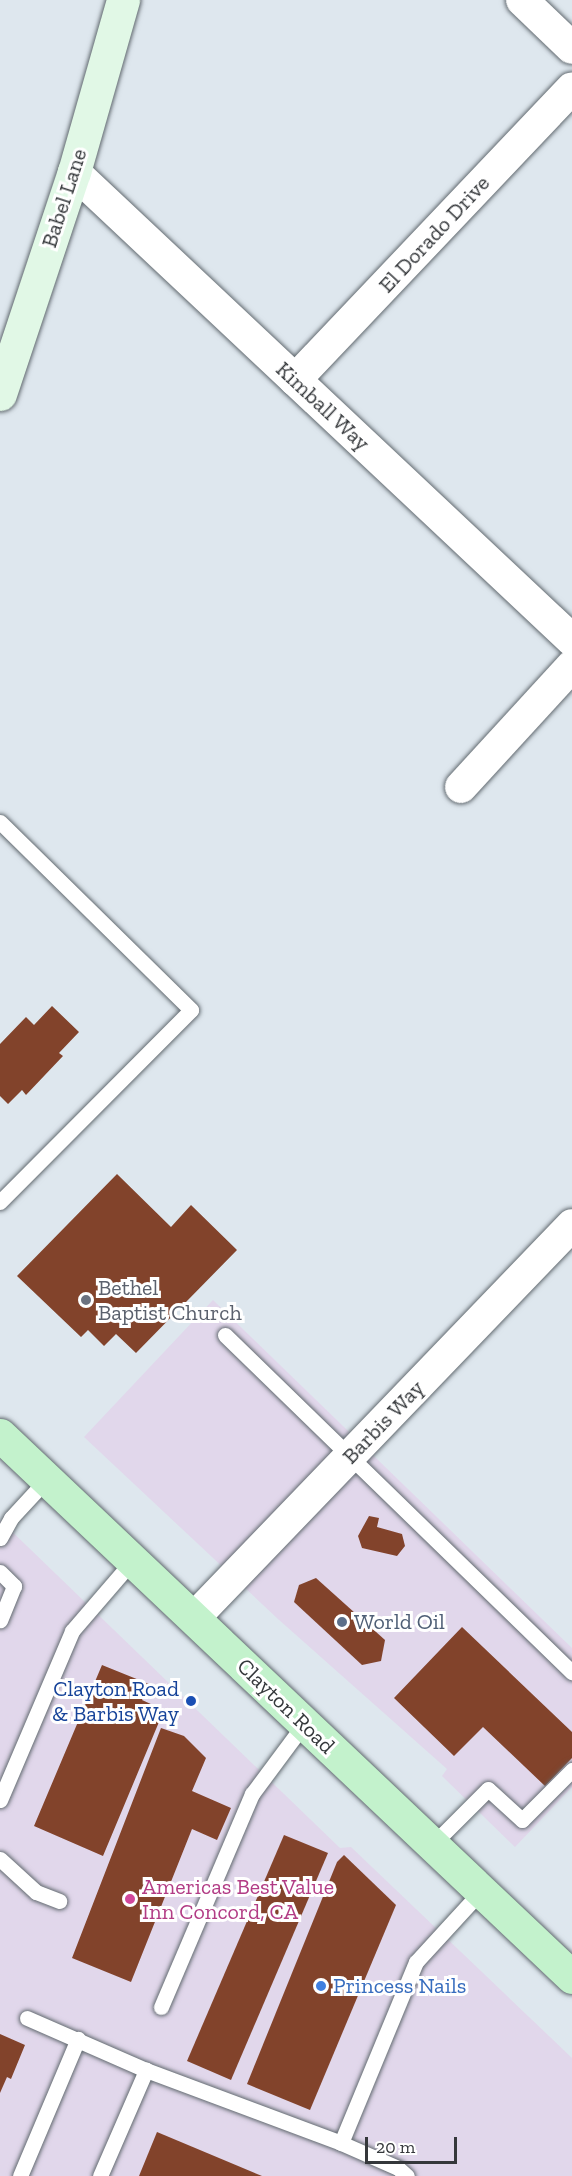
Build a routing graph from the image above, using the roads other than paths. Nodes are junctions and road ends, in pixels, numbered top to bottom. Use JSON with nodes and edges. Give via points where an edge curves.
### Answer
{"nodes":[{"id":1,"x":123,"y":0,"type":"edge"},
{"id":2,"x":522,"y":0,"type":"edge"},
{"id":3,"x":572,"y":48,"type":"edge"},
{"id":4,"x":572,"y":88,"type":"edge"},
{"id":5,"x":74,"y":172,"type":"junction"},
{"id":6,"x":296,"y":380,"type":"junction"},
{"id":7,"x":1,"y":389,"type":"edge"},
{"id":8,"x":572,"y":640,"type":"edge"},
{"id":9,"x":572,"y":666,"type":"edge"},
{"id":10,"x":461,"y":787,"type":"dead end"},
{"id":11,"x":0,"y":822,"type":"edge"},
{"id":12,"x":0,"y":1202,"type":"edge"},
{"id":13,"x":572,"y":1225,"type":"edge"},
{"id":14,"x":225,"y":1335,"type":"dead end"},
{"id":15,"x":0,"y":1435,"type":"edge"},
{"id":16,"x":348,"y":1459,"type":"junction"},
{"id":17,"x":46,"y":1479,"type":"junction"},
{"id":18,"x":0,"y":1538,"type":"edge"},
{"id":19,"x":132,"y":1560,"type":"junction"},
{"id":20,"x":0,"y":1572,"type":"edge"},
{"id":21,"x":194,"y":1618,"type":"junction"},
{"id":22,"x":0,"y":1620,"type":"edge"},
{"id":23,"x":572,"y":1672,"type":"edge"},
{"id":24,"x":304,"y":1724,"type":"junction"},
{"id":25,"x":572,"y":1770,"type":"edge"},
{"id":26,"x":0,"y":1800,"type":"edge"},
{"id":27,"x":432,"y":1845,"type":"junction"},
{"id":28,"x":0,"y":1859,"type":"edge"},
{"id":29,"x":481,"y":1892,"type":"junction"},
{"id":30,"x":59,"y":1902,"type":"dead end"},
{"id":31,"x":572,"y":1977,"type":"edge"},
{"id":32,"x":161,"y":2007,"type":"dead end"},
{"id":33,"x":27,"y":2018,"type":"dead end"},
{"id":34,"x":78,"y":2039,"type":"junction"},
{"id":35,"x":146,"y":2070,"type":"junction"},
{"id":36,"x":341,"y":2143,"type":"junction"},
{"id":37,"x":20,"y":2176,"type":"edge"},
{"id":38,"x":100,"y":2176,"type":"edge"},
{"id":39,"x":407,"y":2176,"type":"edge"}],
"edges":[{"from":1,"to":5,"type":"street","name":"Babel Lane"},
{"from":2,"to":3,"type":"street"},
{"from":4,"to":6,"type":"street","name":"El Dorado Drive"},
{"from":5,"to":6,"type":"street","name":"Kimball Way"},
{"from":5,"to":7,"type":"street","name":"Babel Lane"},
{"from":6,"to":8,"type":"street","name":"Kimball Way"},
{"from":9,"to":10,"type":"street"},
{"from":11,"to":12,"type":"lane","via":[[191,1010]]},
{"from":13,"to":16,"type":"street","name":"Barbis Way"},
{"from":14,"to":16,"type":"lane","via":[[330,1436]]},
{"from":15,"to":17,"type":"main road","name":"Clayton Road"},
{"from":16,"to":21,"type":"street","name":"Barbis Way"},
{"from":16,"to":23,"type":"lane"},
{"from":17,"to":18,"type":"lane","via":[[11,1518]]},
{"from":17,"to":19,"type":"main road","name":"Clayton Road"},
{"from":19,"to":21,"type":"main road","name":"Clayton Road"},
{"from":19,"to":26,"type":"lane","via":[[72,1631]]},
{"from":20,"to":22,"type":"lane","via":[[14,1586]]},
{"from":21,"to":24,"type":"main road","name":"Clayton Road"},
{"from":24,"to":27,"type":"main road","name":"Clayton Road"},
{"from":24,"to":32,"type":"lane","via":[[252,1794]]},
{"from":25,"to":27,"type":"lane","via":[[522,1820],[488,1789]]},
{"from":27,"to":29,"type":"main road","name":"Clayton Road"},
{"from":28,"to":30,"type":"lane","via":[[36,1892]]},
{"from":29,"to":31,"type":"main road","name":"Clayton Road"},
{"from":29,"to":36,"type":"lane","via":[[416,1962]]},
{"from":33,"to":34,"type":"lane"},
{"from":34,"to":35,"type":"lane"},
{"from":34,"to":37,"type":"lane"},
{"from":35,"to":36,"type":"lane"},
{"from":35,"to":38,"type":"lane"},
{"from":36,"to":39,"type":"lane","via":[[398,2168]]}]}
